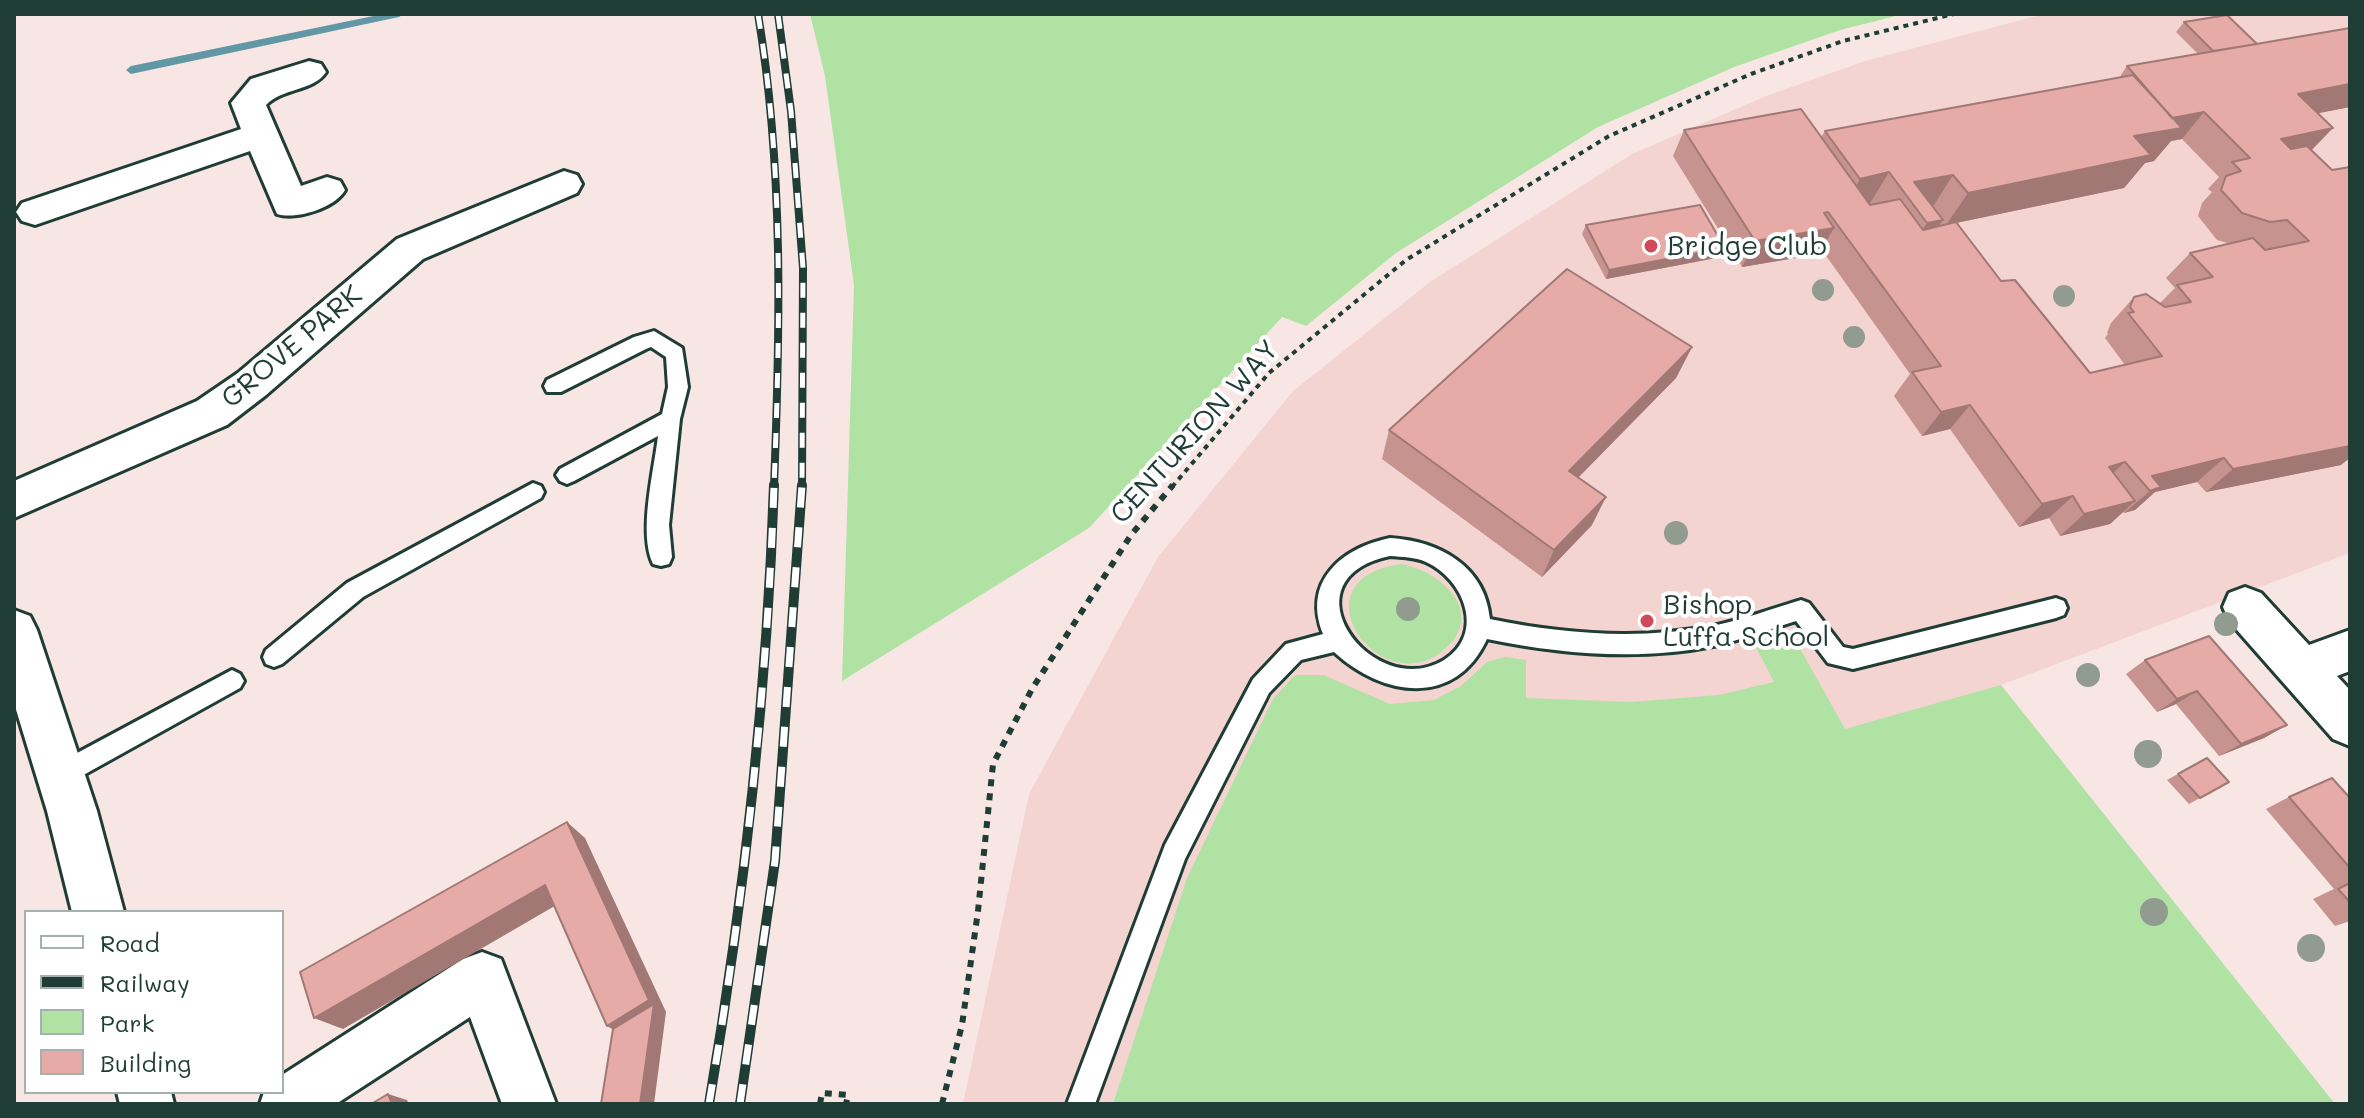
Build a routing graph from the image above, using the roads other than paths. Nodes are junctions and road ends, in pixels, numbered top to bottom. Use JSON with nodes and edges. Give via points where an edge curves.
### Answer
{"nodes":[{"id":1,"x":309,"y":72,"type":"dead end"},
{"id":2,"x":260,"y":135,"type":"junction"},
{"id":3,"x":564,"y":184,"type":"dead end"},
{"id":4,"x":327,"y":190,"type":"dead end"},
{"id":5,"x":30,"y":218,"type":"edge"},
{"id":6,"x":554,"y":386,"type":"dead end"},
{"id":7,"x":670,"y":419,"type":"junction"},
{"id":8,"x":567,"y":475,"type":"dead end"},
{"id":9,"x":533,"y":492,"type":"dead end"},
{"id":10,"x":14,"y":500,"type":"edge"},
{"id":11,"x":661,"y":557,"type":"dead end"},
{"id":12,"x":2245,"y":607,"type":"dead end"},
{"id":13,"x":2056,"y":608,"type":"dead end"},
{"id":14,"x":1479,"y":627,"type":"junction"},
{"id":15,"x":14,"y":630,"type":"edge"},
{"id":16,"x":1338,"y":641,"type":"junction"},
{"id":17,"x":2350,"y":650,"type":"edge"},
{"id":18,"x":274,"y":657,"type":"dead end"},
{"id":19,"x":2301,"y":669,"type":"junction"},
{"id":20,"x":232,"y":681,"type":"dead end"},
{"id":21,"x":2350,"y":724,"type":"edge"},
{"id":22,"x":60,"y":775,"type":"junction"},
{"id":23,"x":97,"y":910,"type":"edge"},
{"id":24,"x":287,"y":1104,"type":"edge"},
{"id":25,"x":529,"y":1104,"type":"edge"},
{"id":26,"x":1081,"y":1104,"type":"edge"}],
"edges":[{"from":1,"to":2,"type":"street","via":[[263,87],[248,103]]},
{"from":2,"to":4,"type":"street","via":[[290,205]]},
{"from":2,"to":5,"type":"street"},
{"from":3,"to":10,"type":"street","name":"GROVE PARK","via":[[410,249],[212,413]]},
{"from":6,"to":7,"type":"lane","via":[[654,339],[675,353],[679,388]]},
{"from":7,"to":8,"type":"lane"},
{"from":7,"to":11,"type":"lane","via":[[658,525]]},
{"from":9,"to":18,"type":"lane","via":[[355,590]]},
{"from":12,"to":19,"type":"street"},
{"from":13,"to":14,"type":"lane","via":[[1853,659],[1836,656],[1801,610],[1702,638],[1614,644],[1541,641]]},
{"from":14,"to":16,"type":"lane","via":[[1462,658],[1431,677],[1378,673],[1355,660]]},
{"from":14,"to":16,"type":"lane","via":[[1470,586],[1455,569],[1413,548],[1390,547],[1349,563],[1336,579],[1329,599]]},
{"from":15,"to":22,"type":"street"},
{"from":16,"to":26,"type":"lane","via":[[1294,651],[1261,686],[1174,854]]},
{"from":17,"to":19,"type":"street"},
{"from":19,"to":21,"type":"street"},
{"from":20,"to":22,"type":"lane"},
{"from":22,"to":23,"type":"street"},
{"from":24,"to":25,"type":"street","via":[[482,978]]}]}
